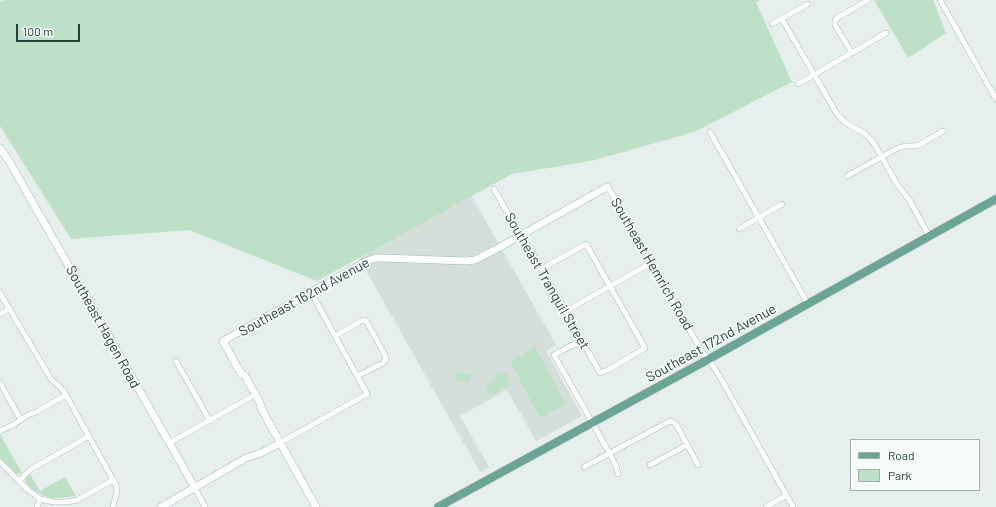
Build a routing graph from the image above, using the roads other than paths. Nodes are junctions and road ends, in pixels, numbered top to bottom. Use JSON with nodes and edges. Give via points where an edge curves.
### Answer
{"nodes":[{"id":1,"x":868,"y":0,"type":"edge"},
{"id":2,"x":940,"y":0,"type":"edge"},
{"id":3,"x":808,"y":4,"type":"dead end"},
{"id":4,"x":782,"y":19,"type":"junction"},
{"id":5,"x":772,"y":24,"type":"dead end"},
{"id":6,"x":886,"y":33,"type":"dead end"},
{"id":7,"x":852,"y":53,"type":"junction"},
{"id":8,"x":814,"y":75,"type":"junction"},
{"id":9,"x":798,"y":84,"type":"dead end"},
{"id":10,"x":996,"y":99,"type":"edge"},
{"id":11,"x":943,"y":131,"type":"dead end"},
{"id":12,"x":710,"y":132,"type":"dead end"},
{"id":13,"x":0,"y":148,"type":"edge"},
{"id":14,"x":882,"y":157,"type":"junction"},
{"id":15,"x":847,"y":176,"type":"dead end"},
{"id":16,"x":607,"y":187,"type":"joint"},
{"id":17,"x":494,"y":189,"type":"dead end"},
{"id":18,"x":996,"y":199,"type":"edge"},
{"id":19,"x":782,"y":204,"type":"dead end"},
{"id":20,"x":759,"y":218,"type":"junction"},
{"id":21,"x":739,"y":229,"type":"dead end"},
{"id":22,"x":522,"y":235,"type":"junction"},
{"id":23,"x":930,"y":236,"type":"junction"},
{"id":24,"x":651,"y":263,"type":"junction"},
{"id":25,"x":541,"y":269,"type":"junction"},
{"id":26,"x":610,"y":286,"type":"junction"},
{"id":27,"x":311,"y":292,"type":"junction"},
{"id":28,"x":0,"y":293,"type":"edge"},
{"id":29,"x":808,"y":304,"type":"junction"},
{"id":30,"x":9,"y":309,"type":"junction"},
{"id":31,"x":566,"y":312,"type":"junction"},
{"id":32,"x":0,"y":314,"type":"edge"},
{"id":33,"x":335,"y":336,"type":"junction"},
{"id":34,"x":582,"y":340,"type":"junction"},
{"id":35,"x":710,"y":359,"type":"junction"},
{"id":36,"x":176,"y":361,"type":"dead end"},
{"id":37,"x":240,"y":372,"type":"junction"},
{"id":38,"x":357,"y":376,"type":"junction"},
{"id":39,"x":0,"y":383,"type":"edge"},
{"id":40,"x":66,"y":395,"type":"junction"},
{"id":41,"x":251,"y":397,"type":"junction"},
{"id":42,"x":262,"y":410,"type":"junction"},
{"id":43,"x":21,"y":420,"type":"junction"},
{"id":44,"x":210,"y":420,"type":"junction"},
{"id":45,"x":592,"y":422,"type":"junction"},
{"id":46,"x":0,"y":431,"type":"edge"},
{"id":47,"x":89,"y":436,"type":"junction"},
{"id":48,"x":169,"y":443,"type":"junction"},
{"id":49,"x":280,"y":443,"type":"junction"},
{"id":50,"x":687,"y":445,"type":"junction"},
{"id":51,"x":610,"y":454,"type":"junction"},
{"id":52,"x":0,"y":462,"type":"edge"},
{"id":53,"x":650,"y":465,"type":"dead end"},
{"id":54,"x":698,"y":465,"type":"dead end"},
{"id":55,"x":584,"y":467,"type":"dead end"},
{"id":56,"x":618,"y":474,"type":"dead end"},
{"id":57,"x":113,"y":480,"type":"junction"},
{"id":58,"x":19,"y":481,"type":"junction"},
{"id":59,"x":195,"y":488,"type":"junction"},
{"id":60,"x":787,"y":495,"type":"junction"},
{"id":61,"x":40,"y":499,"type":"junction"},
{"id":62,"x":37,"y":507,"type":"edge"},
{"id":63,"x":113,"y":507,"type":"edge"},
{"id":64,"x":161,"y":507,"type":"edge"},
{"id":65,"x":205,"y":507,"type":"edge"},
{"id":66,"x":316,"y":507,"type":"edge"},
{"id":67,"x":438,"y":507,"type":"edge"},
{"id":68,"x":766,"y":507,"type":"edge"},
{"id":69,"x":793,"y":507,"type":"edge"}],
"edges":[{"from":1,"to":7,"type":"street","via":[[835,21]]},
{"from":2,"to":10,"type":"street"},
{"from":3,"to":4,"type":"street"},
{"from":4,"to":5,"type":"street"},
{"from":4,"to":8,"type":"street"},
{"from":6,"to":7,"type":"street"},
{"from":7,"to":8,"type":"street"},
{"from":8,"to":9,"type":"street"},
{"from":8,"to":14,"type":"street","via":[[837,114],[846,123],[864,133]]},
{"from":11,"to":14,"type":"street","via":[[919,145],[898,148]]},
{"from":12,"to":20,"type":"street"},
{"from":13,"to":48,"type":"street","name":"Southeast Hagen Road"},
{"from":14,"to":15,"type":"street"},
{"from":14,"to":23,"type":"street"},
{"from":16,"to":22,"type":"street","name":"Southeast 162nd Avenue"},
{"from":16,"to":24,"type":"street","name":"Southeast Hemrich Road"},
{"from":17,"to":22,"type":"street","name":"Southeast Tranquil Street"},
{"from":18,"to":23,"type":"main road","name":"Southeast 172nd Avenue"},
{"from":19,"to":20,"type":"street"},
{"from":20,"to":21,"type":"street"},
{"from":20,"to":29,"type":"street"},
{"from":22,"to":25,"type":"street","name":"Southeast Tranquil Street"},
{"from":22,"to":27,"type":"street","name":"Southeast 162nd Avenue","via":[[480,258],[467,261],[376,258]]},
{"from":23,"to":29,"type":"main road","name":"Southeast 172nd Avenue"},
{"from":24,"to":26,"type":"street"},
{"from":24,"to":35,"type":"street","name":"Southeast Hemrich Road","via":[[702,352]]},
{"from":25,"to":26,"type":"street","via":[[586,244]]},
{"from":25,"to":31,"type":"street","name":"Southeast Tranquil Street"},
{"from":26,"to":31,"type":"street"},
{"from":26,"to":34,"type":"street","name":"Southeast Tranquil Street","via":[[645,348],[600,373]]},
{"from":27,"to":33,"type":"street"},
{"from":27,"to":37,"type":"street","name":"Southeast 162nd Avenue","via":[[223,341]]},
{"from":28,"to":30,"type":"street"},
{"from":29,"to":35,"type":"main road","name":"Southeast 172nd Avenue"},
{"from":30,"to":32,"type":"street"},
{"from":30,"to":40,"type":"street","via":[[51,379]]},
{"from":31,"to":34,"type":"street","name":"Southeast Tranquil Street"},
{"from":33,"to":38,"type":"street"},
{"from":33,"to":38,"type":"street","via":[[361,321],[364,320],[368,324],[386,360]]},
{"from":34,"to":45,"type":"street","via":[[554,355]]},
{"from":35,"to":45,"type":"main road","name":"Southeast 172nd Avenue"},
{"from":35,"to":60,"type":"street","name":"Southeast Hemrich Road"},
{"from":36,"to":44,"type":"street"},
{"from":37,"to":41,"type":"street"},
{"from":37,"to":42,"type":"street","via":[[245,376]]},
{"from":38,"to":49,"type":"street","via":[[367,394]]},
{"from":39,"to":43,"type":"street"},
{"from":40,"to":43,"type":"street"},
{"from":40,"to":47,"type":"street"},
{"from":41,"to":42,"type":"street"},
{"from":41,"to":44,"type":"street"},
{"from":42,"to":49,"type":"street"},
{"from":43,"to":46,"type":"street"},
{"from":44,"to":48,"type":"street"},
{"from":45,"to":51,"type":"street"},
{"from":45,"to":67,"type":"main road","name":"Southeast 172nd Avenue"},
{"from":47,"to":57,"type":"street"},
{"from":47,"to":58,"type":"street","via":[[30,470]]},
{"from":48,"to":59,"type":"street","name":"Southeast Hagen Road"},
{"from":49,"to":59,"type":"street","via":[[246,458]]},
{"from":49,"to":66,"type":"street"},
{"from":50,"to":51,"type":"street","via":[[675,424],[670,421]]},
{"from":50,"to":53,"type":"street"},
{"from":50,"to":54,"type":"street"},
{"from":51,"to":55,"type":"street"},
{"from":51,"to":56,"type":"street"},
{"from":52,"to":58,"type":"street"},
{"from":57,"to":61,"type":"street","via":[[77,500],[60,502]]},
{"from":57,"to":63,"type":"street","via":[[116,491]]},
{"from":58,"to":61,"type":"street"},
{"from":59,"to":64,"type":"street"},
{"from":59,"to":65,"type":"street","name":"Southeast Hagen Road"},
{"from":60,"to":68,"type":"street"},
{"from":60,"to":69,"type":"street","name":"Southeast Hemrich Road"},
{"from":61,"to":62,"type":"street"}]}
